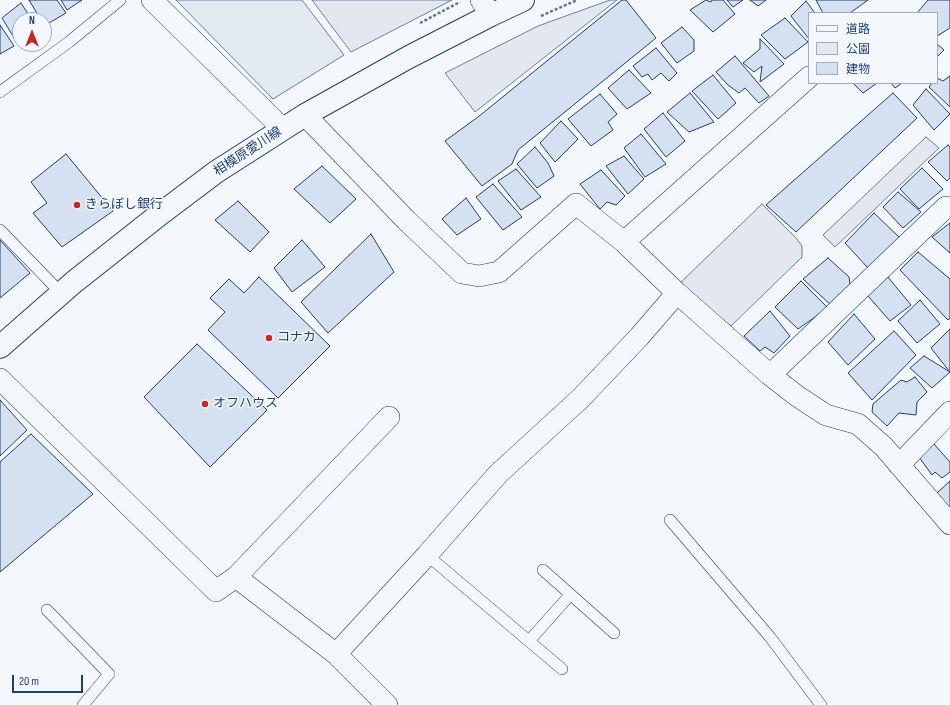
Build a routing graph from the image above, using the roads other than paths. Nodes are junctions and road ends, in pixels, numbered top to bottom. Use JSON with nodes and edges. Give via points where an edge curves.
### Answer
{"nodes":[{"id":1,"x":120,"y":0,"type":"edge"},
{"id":2,"x":152,"y":0,"type":"edge"},
{"id":3,"x":523,"y":0,"type":"edge"},
{"id":4,"x":486,"y":7,"type":"edge"},
{"id":5,"x":808,"y":78,"type":"edge"},
{"id":6,"x":0,"y":92,"type":"edge"},
{"id":7,"x":305,"y":115,"type":"junction"},
{"id":8,"x":283,"y":129,"type":"junction"},
{"id":9,"x":946,"y":207,"type":"dead end"},
{"id":10,"x":0,"y":230,"type":"edge"},
{"id":11,"x":624,"y":242,"type":"junction"},
{"id":12,"x":61,"y":293,"type":"junction"},
{"id":13,"x":677,"y":293,"type":"junction"},
{"id":14,"x":0,"y":347,"type":"edge"},
{"id":15,"x":770,"y":374,"type":"junction"},
{"id":16,"x":0,"y":379,"type":"edge"},
{"id":17,"x":950,"y":412,"type":"edge"},
{"id":18,"x":389,"y":417,"type":"dead end"},
{"id":19,"x":899,"y":465,"type":"junction"},
{"id":20,"x":670,"y":520,"type":"dead end"},
{"id":21,"x":950,"y":524,"type":"edge"},
{"id":22,"x":427,"y":555,"type":"junction"},
{"id":23,"x":543,"y":570,"type":"dead end"},
{"id":24,"x":236,"y":577,"type":"junction"},
{"id":25,"x":570,"y":595,"type":"junction"},
{"id":26,"x":46,"y":610,"type":"dead end"},
{"id":27,"x":614,"y":633,"type":"dead end"},
{"id":28,"x":529,"y":641,"type":"junction"},
{"id":29,"x":336,"y":654,"type":"junction"},
{"id":30,"x":562,"y":669,"type":"dead end"},
{"id":31,"x":83,"y":705,"type":"edge"},
{"id":32,"x":387,"y":705,"type":"edge"},
{"id":33,"x":821,"y":705,"type":"edge"}],
"edges":[{"from":1,"to":6,"type":"lane","via":[[69,42]]},
{"from":2,"to":8,"type":"street"},
{"from":3,"to":4,"type":"main road","name":"相模原愛川線"},
{"from":4,"to":7,"type":"main road","name":"相模原愛川線","via":[[409,57]]},
{"from":5,"to":11,"type":"street"},
{"from":7,"to":8,"type":"main road","name":"相模原愛川線"},
{"from":7,"to":11,"type":"street","via":[[407,221],[462,273],[479,276],[499,272],[576,204]]},
{"from":8,"to":12,"type":"main road","name":"相模原愛川線","via":[[216,172]]},
{"from":9,"to":15,"type":"street"},
{"from":10,"to":12,"type":"lane"},
{"from":11,"to":13,"type":"street"},
{"from":12,"to":14,"type":"main road","name":"相模原愛川線"},
{"from":13,"to":15,"type":"street"},
{"from":13,"to":22,"type":"street","via":[[581,398],[498,474]]},
{"from":15,"to":19,"type":"street","via":[[826,414],[858,424],[884,447]]},
{"from":16,"to":24,"type":"street","via":[[216,592]]},
{"from":17,"to":19,"type":"street"},
{"from":18,"to":24,"type":"street"},
{"from":19,"to":21,"type":"street"},
{"from":20,"to":33,"type":"lane","via":[[770,637]]},
{"from":22,"to":28,"type":"lane"},
{"from":22,"to":29,"type":"street"},
{"from":23,"to":25,"type":"lane"},
{"from":24,"to":29,"type":"street"},
{"from":25,"to":27,"type":"lane"},
{"from":25,"to":28,"type":"lane"},
{"from":26,"to":31,"type":"lane","via":[[109,674]]},
{"from":28,"to":30,"type":"lane"},
{"from":29,"to":32,"type":"street"}]}
